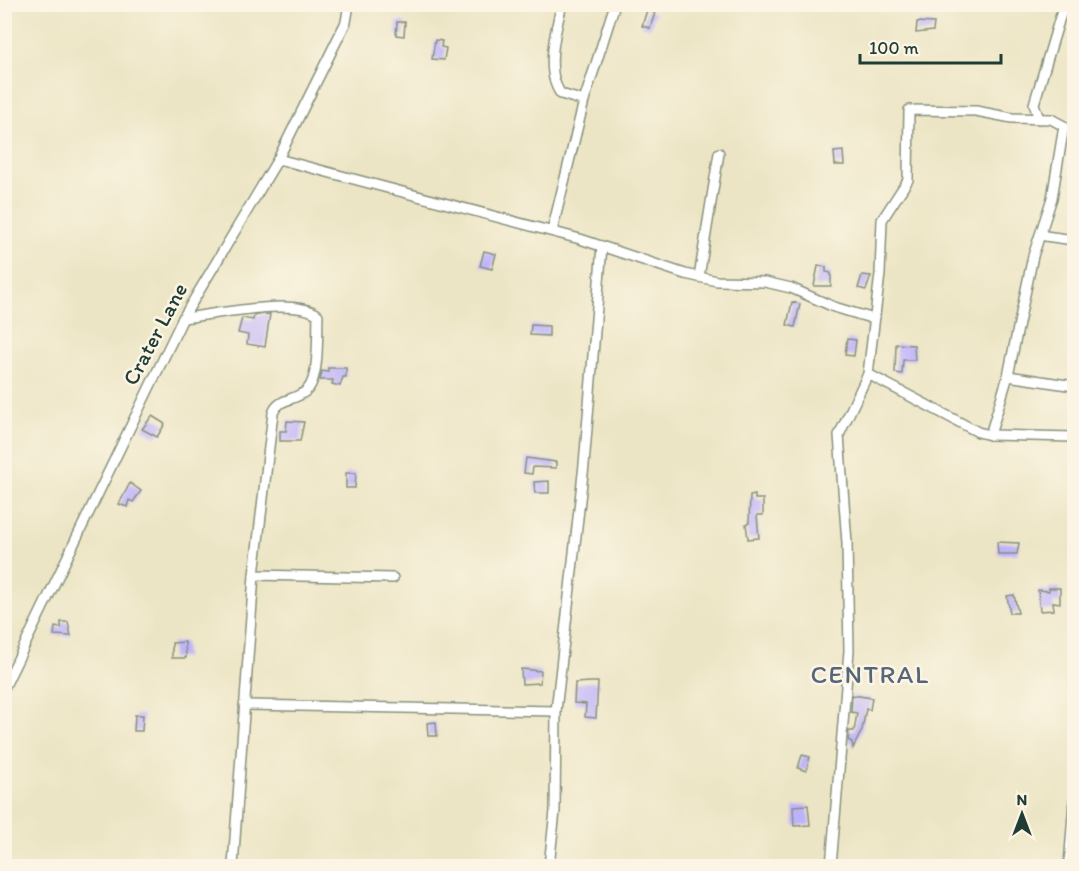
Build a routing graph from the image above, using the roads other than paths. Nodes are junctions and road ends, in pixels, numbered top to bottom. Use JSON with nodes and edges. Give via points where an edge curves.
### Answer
{"nodes":[{"id":1,"x":348,"y":4,"type":"edge"},
{"id":2,"x":562,"y":4,"type":"edge"},
{"id":3,"x":615,"y":4,"type":"edge"},
{"id":4,"x":1064,"y":4,"type":"edge"},
{"id":5,"x":584,"y":101,"type":"junction"},
{"id":6,"x":1039,"y":119,"type":"junction"},
{"id":7,"x":719,"y":153,"type":"dead end"},
{"id":8,"x":278,"y":159,"type":"junction"},
{"id":9,"x":552,"y":231,"type":"junction"},
{"id":10,"x":1041,"y":233,"type":"junction"},
{"id":11,"x":1074,"y":240,"type":"edge"},
{"id":12,"x":602,"y":246,"type":"junction"},
{"id":13,"x":699,"y":277,"type":"junction"},
{"id":14,"x":183,"y":318,"type":"junction"},
{"id":15,"x":874,"y":319,"type":"junction"},
{"id":16,"x":868,"y":374,"type":"junction"},
{"id":17,"x":1008,"y":375,"type":"junction"},
{"id":18,"x":1074,"y":386,"type":"edge"},
{"id":19,"x":990,"y":435,"type":"junction"},
{"id":20,"x":1074,"y":437,"type":"edge"},
{"id":21,"x":254,"y":575,"type":"junction"},
{"id":22,"x":393,"y":578,"type":"dead end"},
{"id":23,"x":4,"y":688,"type":"edge"},
{"id":24,"x":244,"y":705,"type":"junction"},
{"id":25,"x":556,"y":711,"type":"junction"},
{"id":26,"x":1074,"y":801,"type":"edge"},
{"id":27,"x":233,"y":867,"type":"edge"},
{"id":28,"x":549,"y":867,"type":"edge"},
{"id":29,"x":831,"y":867,"type":"edge"},
{"id":30,"x":1069,"y":867,"type":"edge"}],
"edges":[{"from":1,"to":8,"type":"street","name":"Crater Lane","via":[[346,22]]},
{"from":2,"to":5,"type":"street","via":[[552,76],[561,94]]},
{"from":3,"to":5,"type":"street"},
{"from":4,"to":6,"type":"street","via":[[1035,104]]},
{"from":5,"to":9,"type":"street"},
{"from":6,"to":10,"type":"street","via":[[1058,120],[1064,126],[1052,198]]},
{"from":6,"to":15,"type":"street","via":[[976,111],[909,110],[908,180],[882,220]]},
{"from":7,"to":13,"type":"street"},
{"from":8,"to":9,"type":"street"},
{"from":8,"to":14,"type":"street","name":"Crater Lane"},
{"from":9,"to":12,"type":"street"},
{"from":10,"to":11,"type":"street"},
{"from":10,"to":17,"type":"street"},
{"from":12,"to":13,"type":"street"},
{"from":12,"to":25,"type":"street","via":[[585,453]]},
{"from":13,"to":15,"type":"street","via":[[791,288]]},
{"from":14,"to":21,"type":"street","via":[[276,307],[313,310],[318,315],[313,380],[307,390],[276,405],[273,413]]},
{"from":14,"to":23,"type":"street","name":"Crater Lane"},
{"from":15,"to":16,"type":"street"},
{"from":16,"to":19,"type":"street","via":[[969,428]]},
{"from":16,"to":29,"type":"street","via":[[838,435],[847,543],[849,651]]},
{"from":17,"to":18,"type":"street"},
{"from":17,"to":19,"type":"street"},
{"from":19,"to":20,"type":"street"},
{"from":21,"to":22,"type":"street"},
{"from":21,"to":24,"type":"street"},
{"from":24,"to":25,"type":"street"},
{"from":24,"to":27,"type":"street"},
{"from":25,"to":28,"type":"street","via":[[555,811]]},
{"from":26,"to":30,"type":"street"}]}
